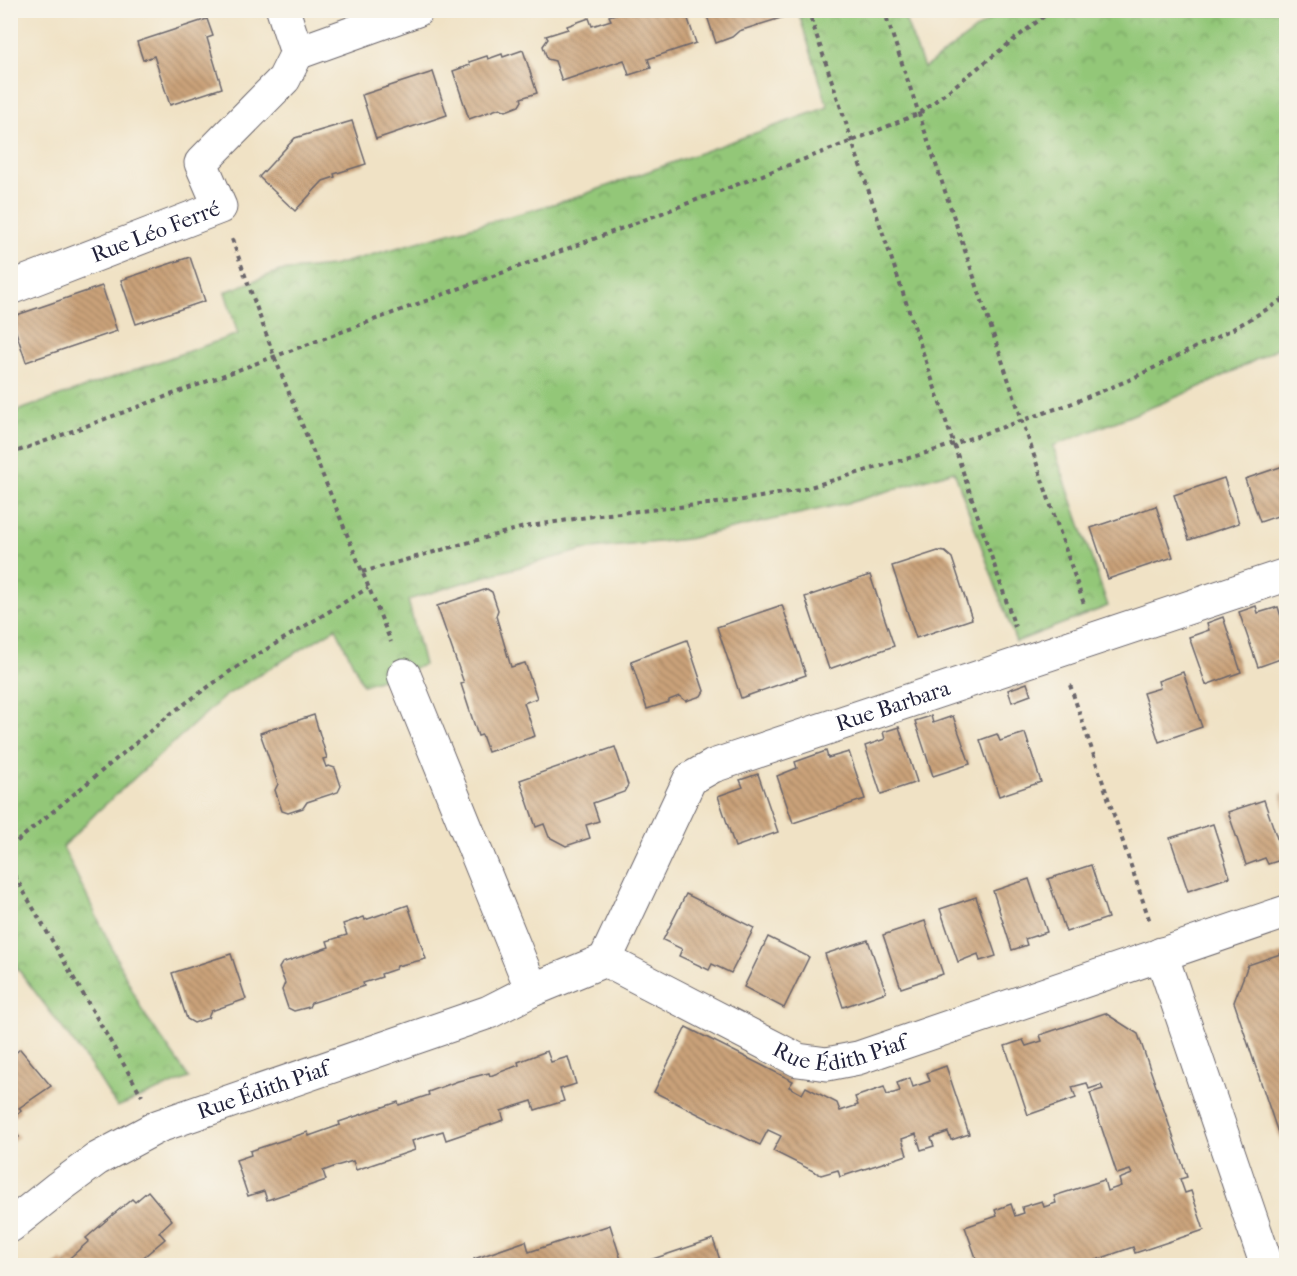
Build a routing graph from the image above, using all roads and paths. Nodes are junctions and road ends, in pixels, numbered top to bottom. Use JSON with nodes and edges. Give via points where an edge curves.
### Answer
{"nodes":[{"id":1,"x":283,"y":10,"type":"edge"},
{"id":2,"x":417,"y":10,"type":"edge"},
{"id":3,"x":808,"y":10,"type":"edge"},
{"id":4,"x":884,"y":10,"type":"edge"},
{"id":5,"x":1052,"y":10,"type":"edge"},
{"id":6,"x":297,"y":53,"type":"junction"},
{"id":7,"x":920,"y":113,"type":"junction"},
{"id":8,"x":852,"y":141,"type":"junction"},
{"id":9,"x":220,"y":207,"type":"junction"},
{"id":10,"x":10,"y":288,"type":"edge"},
{"id":11,"x":1287,"y":298,"type":"edge"},
{"id":12,"x":274,"y":356,"type":"junction"},
{"id":13,"x":1023,"y":420,"type":"junction"},
{"id":14,"x":953,"y":444,"type":"junction"},
{"id":15,"x":10,"y":454,"type":"edge"},
{"id":16,"x":362,"y":573,"type":"junction"},
{"id":17,"x":1287,"y":576,"type":"edge"},
{"id":18,"x":368,"y":588,"type":"junction"},
{"id":19,"x":1095,"y":639,"type":"junction"},
{"id":20,"x":1058,"y":651,"type":"junction"},
{"id":21,"x":1027,"y":662,"type":"junction"},
{"id":22,"x":404,"y":675,"type":"joint"},
{"id":23,"x":10,"y":847,"type":"edge"},
{"id":24,"x":10,"y":868,"type":"edge"},
{"id":25,"x":1287,"y":912,"type":"edge"},
{"id":26,"x":1161,"y":954,"type":"junction"},
{"id":27,"x":605,"y":960,"type":"junction"},
{"id":28,"x":532,"y":990,"type":"junction"},
{"id":29,"x":159,"y":1126,"type":"junction"},
{"id":30,"x":10,"y":1226,"type":"edge"},
{"id":31,"x":1267,"y":1266,"type":"edge"}],
"edges":[{"from":1,"to":6,"type":"street"},
{"from":2,"to":6,"type":"street"},
{"from":3,"to":8,"type":"path"},
{"from":4,"to":7,"type":"path"},
{"from":5,"to":7,"type":"path"},
{"from":6,"to":9,"type":"street","name":"Rue Léo Ferré","via":[[284,79],[201,163]]},
{"from":7,"to":8,"type":"path"},
{"from":7,"to":13,"type":"path"},
{"from":8,"to":12,"type":"path"},
{"from":8,"to":14,"type":"path"},
{"from":9,"to":10,"type":"street","name":"Rue Léo Ferré"},
{"from":9,"to":12,"type":"path"},
{"from":11,"to":13,"type":"path","via":[[1129,380]]},
{"from":12,"to":15,"type":"path"},
{"from":12,"to":16,"type":"path"},
{"from":13,"to":14,"type":"path"},
{"from":13,"to":19,"type":"path"},
{"from":14,"to":16,"type":"path","via":[[800,490],[524,527]]},
{"from":14,"to":21,"type":"path"},
{"from":16,"to":18,"type":"path"},
{"from":17,"to":19,"type":"street","name":"Rue Barbara"},
{"from":18,"to":22,"type":"path"},
{"from":18,"to":23,"type":"path","via":[[232,670],[173,712]]},
{"from":19,"to":20,"type":"street","name":"Rue Barbara"},
{"from":20,"to":21,"type":"street","name":"Rue Barbara"},
{"from":20,"to":26,"type":"path"},
{"from":21,"to":27,"type":"street","name":"Rue Barbara","via":[[713,766],[690,779]]},
{"from":22,"to":28,"type":"street"},
{"from":24,"to":29,"type":"path"},
{"from":25,"to":26,"type":"street","name":"Rue Édith Piaf"},
{"from":26,"to":27,"type":"street","name":"Rue Édith Piaf","via":[[858,1058],[827,1064],[798,1060]]},
{"from":26,"to":31,"type":"street"},
{"from":27,"to":28,"type":"street","name":"Rue Édith Piaf"},
{"from":28,"to":29,"type":"street","name":"Rue Édith Piaf","via":[[489,1012]]},
{"from":29,"to":30,"type":"street","name":"Rue Édith Piaf","via":[[97,1159]]}]}
